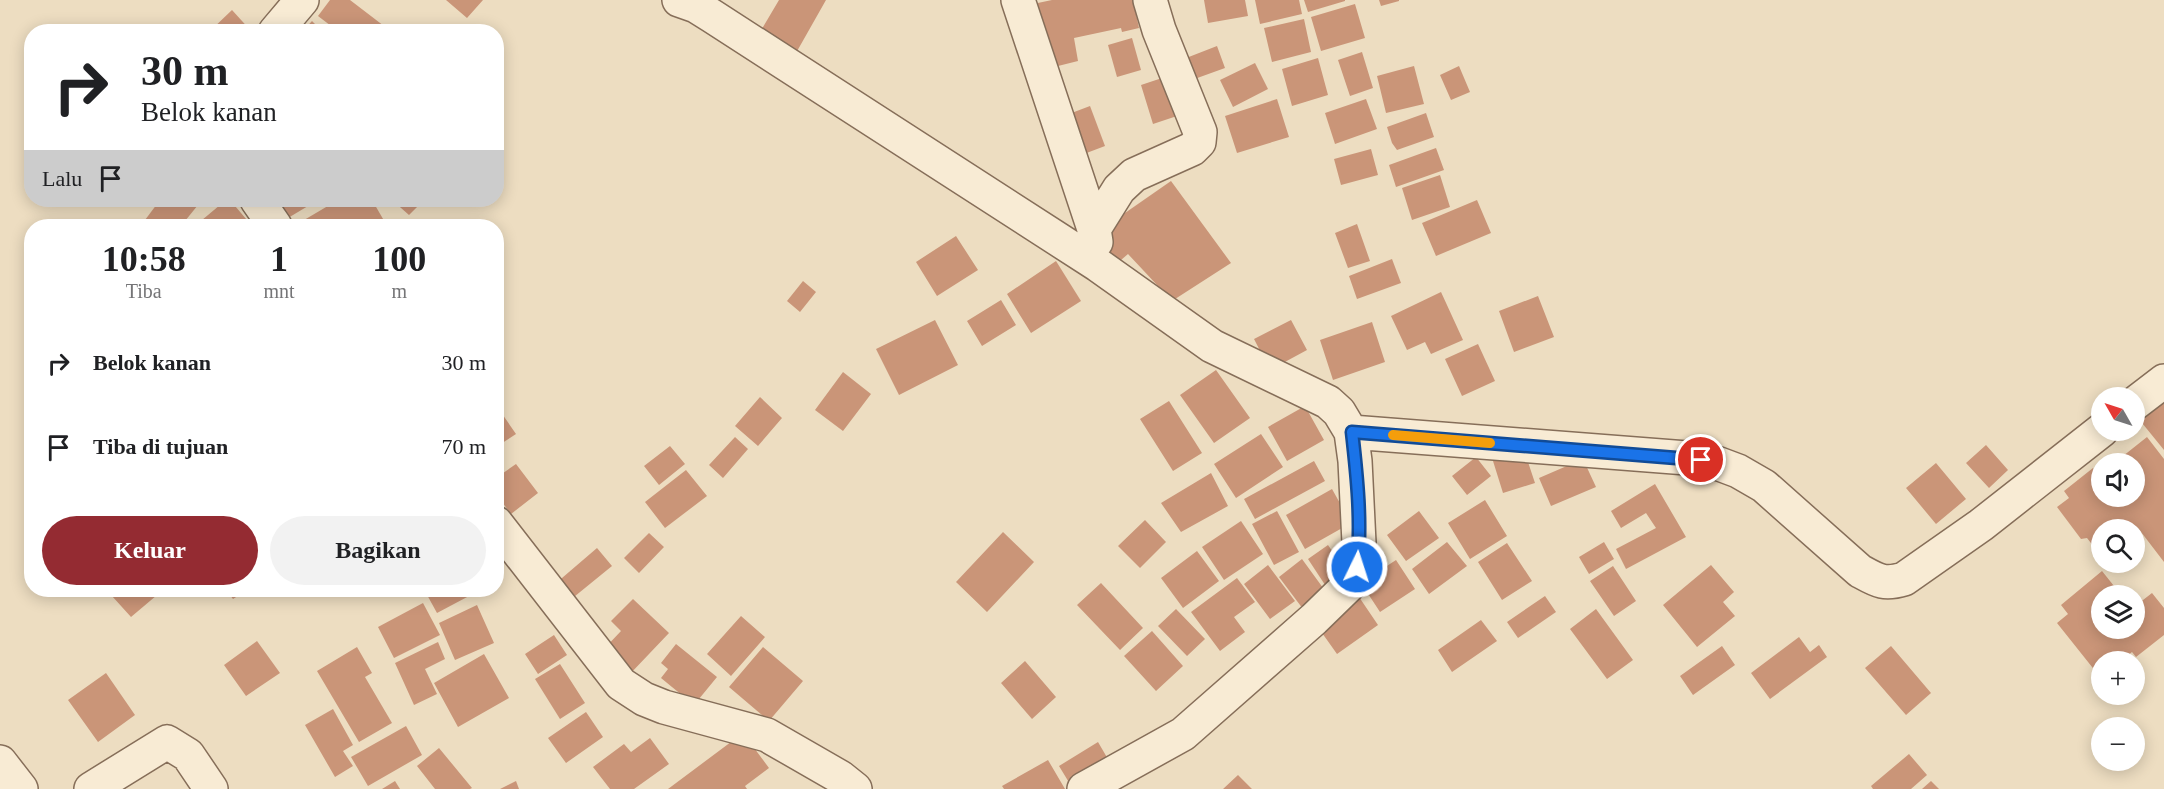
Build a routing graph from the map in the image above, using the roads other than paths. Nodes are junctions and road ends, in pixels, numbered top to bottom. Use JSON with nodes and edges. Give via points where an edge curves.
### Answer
{"nodes":[{"id":1,"x":302,"y":0,"type":"edge"},
{"id":2,"x":679,"y":0,"type":"edge"},
{"id":3,"x":1018,"y":0,"type":"edge"},
{"id":4,"x":1150,"y":0,"type":"edge"},
{"id":5,"x":282,"y":24,"type":"edge"},
{"id":6,"x":1094,"y":229,"type":"junction"},
{"id":7,"x":1098,"y":265,"type":"junction"},
{"id":8,"x":2164,"y":381,"type":"edge"},
{"id":9,"x":2145,"y":396,"type":"edge"},
{"id":10,"x":1352,"y":432,"type":"junction"},
{"id":11,"x":2091,"y":439,"type":"edge"},
{"id":12,"x":504,"y":533,"type":"edge"},
{"id":13,"x":0,"y":762,"type":"edge"},
{"id":14,"x":21,"y":789,"type":"edge"},
{"id":15,"x":91,"y":789,"type":"edge"},
{"id":16,"x":211,"y":789,"type":"edge"},
{"id":17,"x":855,"y":789,"type":"edge"},
{"id":18,"x":1084,"y":789,"type":"edge"}],
"edges":[{"from":1,"to":5,"type":"street"},
{"from":2,"to":7,"type":"street","via":[[712,16]]},
{"from":3,"to":6,"type":"street"},
{"from":4,"to":6,"type":"street","via":[[1200,132],[1199,142],[1192,149],[1134,175],[1119,189]]},
{"from":6,"to":7,"type":"street"},
{"from":7,"to":10,"type":"street","via":[[1212,346],[1328,402]]},
{"from":8,"to":9,"type":"street"},
{"from":10,"to":11,"type":"street","via":[[1714,462],[1764,486],[1860,572],[1889,583],[1904,579],[1981,525]]},
{"from":10,"to":18,"type":"street","via":[[1359,543],[1351,583],[1183,734]]},
{"from":12,"to":17,"type":"street","via":[[621,684],[664,707],[767,735]]},
{"from":13,"to":14,"type":"street"},
{"from":15,"to":16,"type":"street","via":[[167,742],[188,755]]}]}
